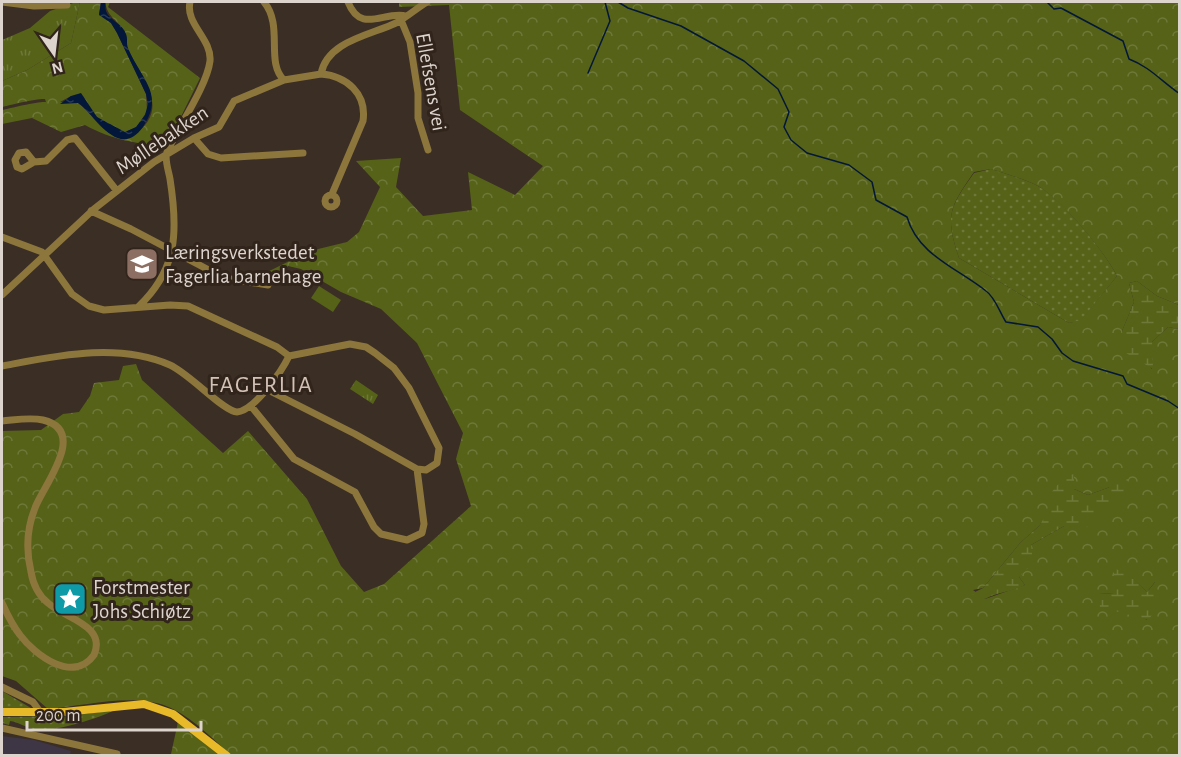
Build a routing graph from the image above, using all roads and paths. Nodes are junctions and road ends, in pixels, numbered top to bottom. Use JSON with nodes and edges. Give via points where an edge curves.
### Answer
{"nodes":[{"id":1,"x":2,"y":2,"type":"edge"},
{"id":2,"x":190,"y":2,"type":"edge"},
{"id":3,"x":264,"y":2,"type":"edge"},
{"id":4,"x":348,"y":2,"type":"edge"},
{"id":5,"x":427,"y":2,"type":"edge"},
{"id":6,"x":67,"y":5,"type":"dead end"},
{"id":7,"x":403,"y":18,"type":"junction"},
{"id":8,"x":321,"y":74,"type":"junction"},
{"id":9,"x":284,"y":80,"type":"junction"},
{"id":10,"x":194,"y":138,"type":"junction"},
{"id":11,"x":428,"y":150,"type":"dead end"},
{"id":12,"x":166,"y":153,"type":"junction"},
{"id":13,"x":303,"y":153,"type":"dead end"},
{"id":14,"x":34,"y":162,"type":"dead end"},
{"id":15,"x":117,"y":191,"type":"junction"},
{"id":16,"x":332,"y":195,"type":"dead end"},
{"id":17,"x":91,"y":212,"type":"junction"},
{"id":18,"x":2,"y":237,"type":"edge"},
{"id":19,"x":172,"y":250,"type":"junction"},
{"id":20,"x":45,"y":254,"type":"junction"},
{"id":21,"x":268,"y":285,"type":"dead end"},
{"id":22,"x":2,"y":295,"type":"edge"},
{"id":23,"x":139,"y":306,"type":"junction"},
{"id":24,"x":289,"y":357,"type":"junction"},
{"id":25,"x":2,"y":366,"type":"edge"},
{"id":26,"x":266,"y":389,"type":"junction"},
{"id":27,"x":251,"y":406,"type":"junction"},
{"id":28,"x":2,"y":421,"type":"edge"},
{"id":29,"x":417,"y":470,"type":"junction"},
{"id":30,"x":2,"y":603,"type":"edge"},
{"id":31,"x":2,"y":687,"type":"edge"},
{"id":32,"x":2,"y":712,"type":"edge"},
{"id":33,"x":41,"y":713,"type":"junction"},
{"id":34,"x":2,"y":728,"type":"edge"},
{"id":35,"x":117,"y":754,"type":"dead end"},
{"id":36,"x":227,"y":756,"type":"edge"}],
"edges":[{"from":1,"to":6,"type":"street"},
{"from":2,"to":12,"type":"street","via":[[189,13],[210,62]]},
{"from":3,"to":9,"type":"street","via":[[274,18],[277,69]]},
{"from":4,"to":7,"type":"street","via":[[364,19],[374,21],[399,14]]},
{"from":5,"to":7,"type":"street"},
{"from":7,"to":8,"type":"street","via":[[340,47],[328,58]]},
{"from":7,"to":11,"type":"street","name":"Ellefsens vei","via":[[418,93],[418,118]]},
{"from":8,"to":9,"type":"street","name":"Møllebakken"},
{"from":8,"to":16,"type":"street","via":[[350,84],[364,110]]},
{"from":9,"to":10,"type":"street","name":"Møllebakken","via":[[234,101],[219,127]]},
{"from":10,"to":12,"type":"street","name":"Møllebakken"},
{"from":10,"to":13,"type":"street","via":[[208,154],[221,158]]},
{"from":12,"to":15,"type":"street","name":"Møllebakken"},
{"from":12,"to":19,"type":"street","via":[[173,207]]},
{"from":14,"to":15,"type":"street","name":"Møllebakken","via":[[49,160],[67,140],[75,138]]},
{"from":15,"to":17,"type":"street","name":"Møllebakken"},
{"from":17,"to":19,"type":"street"},
{"from":17,"to":20,"type":"street","name":"Møllebakken"},
{"from":18,"to":20,"type":"street"},
{"from":19,"to":21,"type":"street","via":[[224,278]]},
{"from":19,"to":23,"type":"street","via":[[163,279]]},
{"from":20,"to":22,"type":"street","name":"Møllebakken"},
{"from":20,"to":23,"type":"street","via":[[70,291],[84,304],[104,310]]},
{"from":23,"to":24,"type":"street","via":[[193,307],[277,347]]},
{"from":24,"to":26,"type":"street"},
{"from":24,"to":29,"type":"street","via":[[350,344],[366,347],[390,364],[409,388],[439,448],[434,466]]},
{"from":25,"to":27,"type":"street","via":[[86,353],[140,356],[184,372],[229,411]]},
{"from":26,"to":27,"type":"street"},
{"from":26,"to":29,"type":"street"},
{"from":27,"to":29,"type":"street","via":[[294,459],[355,492],[374,527],[385,536],[408,540],[422,533]]},
{"from":28,"to":30,"type":"street","via":[[41,420],[54,426],[63,438],[63,453],[32,517],[29,563],[37,591],[44,600],[91,630],[94,655],[78,667],[52,662],[21,638]]},
{"from":31,"to":33,"type":"street","via":[[33,702]]},
{"from":32,"to":33,"type":"main road"},
{"from":33,"to":36,"type":"main road","via":[[127,704],[154,706],[183,720]]},
{"from":34,"to":35,"type":"street"}]}
